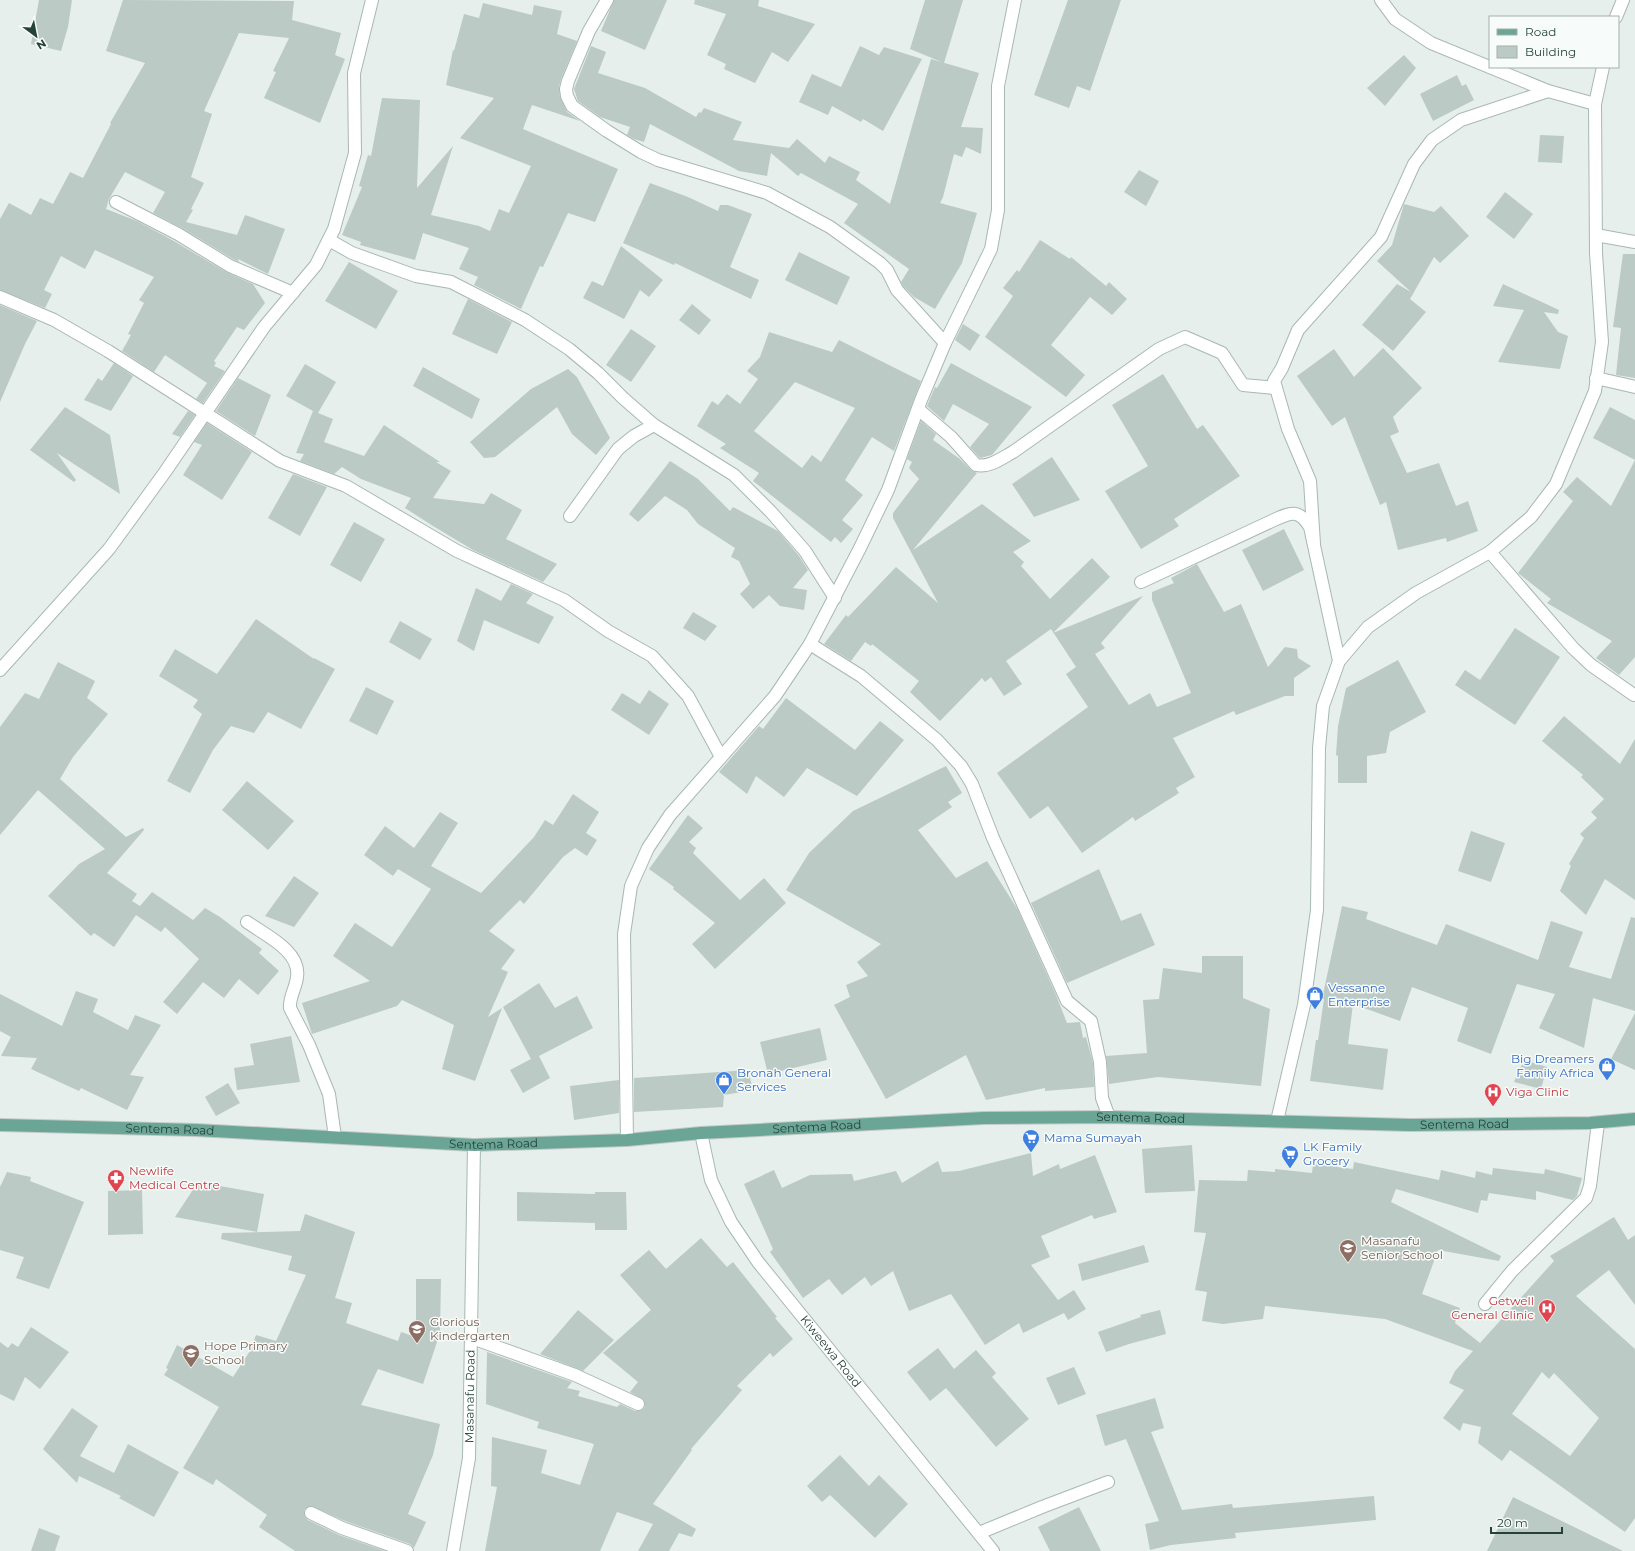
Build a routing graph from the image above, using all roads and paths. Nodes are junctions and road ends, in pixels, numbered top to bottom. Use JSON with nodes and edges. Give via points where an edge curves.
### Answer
{"nodes":[{"id":1,"x":372,"y":0,"type":"edge"},
{"id":2,"x":607,"y":0,"type":"edge"},
{"id":3,"x":1015,"y":0,"type":"edge"},
{"id":4,"x":1381,"y":0,"type":"edge"},
{"id":5,"x":1623,"y":0,"type":"edge"},
{"id":6,"x":1616,"y":16,"type":"edge"},
{"id":7,"x":1489,"y":67,"type":"edge"},
{"id":8,"x":1492,"y":68,"type":"edge"},
{"id":9,"x":1603,"y":68,"type":"edge"},
{"id":10,"x":1548,"y":91,"type":"junction"},
{"id":11,"x":1595,"y":104,"type":"junction"},
{"id":12,"x":116,"y":202,"type":"dead end"},
{"id":13,"x":1596,"y":235,"type":"junction"},
{"id":14,"x":329,"y":240,"type":"junction"},
{"id":15,"x":1635,"y":242,"type":"edge"},
{"id":16,"x":293,"y":293,"type":"junction"},
{"id":17,"x":0,"y":297,"type":"edge"},
{"id":18,"x":945,"y":343,"type":"junction"},
{"id":19,"x":1596,"y":378,"type":"junction"},
{"id":20,"x":1635,"y":387,"type":"edge"},
{"id":21,"x":1276,"y":388,"type":"junction"},
{"id":22,"x":918,"y":409,"type":"junction"},
{"id":23,"x":206,"y":413,"type":"junction"},
{"id":24,"x":654,"y":425,"type":"junction"},
{"id":25,"x":570,"y":516,"type":"dead end"},
{"id":26,"x":1314,"y":544,"type":"junction"},
{"id":27,"x":1490,"y":552,"type":"junction"},
{"id":28,"x":1141,"y":582,"type":"dead end"},
{"id":29,"x":835,"y":598,"type":"junction"},
{"id":30,"x":810,"y":644,"type":"junction"},
{"id":31,"x":1339,"y":661,"type":"junction"},
{"id":32,"x":0,"y":670,"type":"edge"},
{"id":33,"x":1634,"y":694,"type":"edge"},
{"id":34,"x":721,"y":757,"type":"junction"},
{"id":35,"x":247,"y":922,"type":"dead end"},
{"id":36,"x":1109,"y":1118,"type":"junction"},
{"id":37,"x":1635,"y":1119,"type":"edge"},
{"id":38,"x":1277,"y":1121,"type":"junction"},
{"id":39,"x":1598,"y":1123,"type":"junction"},
{"id":40,"x":0,"y":1125,"type":"edge"},
{"id":41,"x":701,"y":1133,"type":"junction"},
{"id":42,"x":335,"y":1137,"type":"junction"},
{"id":43,"x":627,"y":1140,"type":"junction"},
{"id":44,"x":474,"y":1145,"type":"junction"},
{"id":45,"x":1485,"y":1304,"type":"dead end"},
{"id":46,"x":472,"y":1338,"type":"junction"},
{"id":47,"x":638,"y":1404,"type":"dead end"},
{"id":48,"x":1108,"y":1482,"type":"dead end"},
{"id":49,"x":311,"y":1513,"type":"dead end"},
{"id":50,"x":979,"y":1533,"type":"junction"},
{"id":51,"x":407,"y":1551,"type":"edge"},
{"id":52,"x":453,"y":1551,"type":"edge"},
{"id":53,"x":993,"y":1551,"type":"edge"}],
"edges":[{"from":1,"to":14,"type":"street","via":[[354,73],[355,153]]},
{"from":2,"to":18,"type":"street","via":[[589,31],[568,81],[567,96],[572,106],[607,131],[658,160],[767,193],[830,227],[887,270],[897,290]]},
{"from":3,"to":18,"type":"street","via":[[998,86],[998,210],[991,249]]},
{"from":4,"to":7,"type":"street","via":[[1395,19],[1431,43]]},
{"from":5,"to":6,"type":"street"},
{"from":8,"to":10,"type":"street"},
{"from":9,"to":11,"type":"street"},
{"from":10,"to":11,"type":"street"},
{"from":10,"to":21,"type":"street","via":[[1461,120],[1432,140],[1414,164],[1380,237],[1298,330],[1274,381]]},
{"from":11,"to":13,"type":"street"},
{"from":12,"to":16,"type":"street","via":[[178,234],[230,266]]},
{"from":13,"to":15,"type":"street"},
{"from":13,"to":19,"type":"street","via":[[1602,342]]},
{"from":14,"to":16,"type":"street","via":[[316,265]]},
{"from":14,"to":24,"type":"street","via":[[352,253],[416,276],[451,282],[525,320],[569,349]]},
{"from":16,"to":23,"type":"street","via":[[264,326]]},
{"from":17,"to":23,"type":"street","via":[[54,320]]},
{"from":18,"to":22,"type":"street"},
{"from":19,"to":20,"type":"street"},
{"from":19,"to":27,"type":"street","via":[[1595,391],[1556,484],[1531,517]]},
{"from":21,"to":22,"type":"street","via":[[1243,385],[1222,353],[1185,337],[1159,349],[1013,452],[989,465],[980,466],[976,465],[952,437]]},
{"from":21,"to":26,"type":"street","via":[[1288,429],[1310,481]]},
{"from":22,"to":29,"type":"street","via":[[888,490]]},
{"from":23,"to":32,"type":"street","via":[[109,549]]},
{"from":23,"to":34,"type":"street","via":[[280,461],[346,486],[457,551],[564,600],[608,631],[652,656],[688,696]]},
{"from":24,"to":25,"type":"street","via":[[618,449]]},
{"from":24,"to":29,"type":"street","via":[[734,475],[805,551]]},
{"from":26,"to":28,"type":"street","via":[[1310,527],[1304,518],[1295,513],[1286,514]]},
{"from":26,"to":31,"type":"street"},
{"from":27,"to":31,"type":"street","via":[[1416,593],[1368,627]]},
{"from":27,"to":33,"type":"street","via":[[1573,648],[1591,665]]},
{"from":29,"to":30,"type":"street"},
{"from":30,"to":34,"type":"street","via":[[774,696]]},
{"from":30,"to":36,"type":"street","via":[[861,676],[937,740],[961,766],[1067,1001],[1091,1021],[1100,1062],[1102,1098]]},
{"from":31,"to":38,"type":"street","via":[[1323,706],[1319,748],[1317,910],[1304,1005]]},
{"from":34,"to":43,"type":"street","via":[[670,815],[648,848],[631,886],[624,934]]},
{"from":35,"to":42,"type":"street","via":[[286,950],[294,959],[297,977],[290,1008],[329,1094]]},
{"from":36,"to":38,"type":"main road","name":"Sentema Road"},
{"from":36,"to":41,"type":"main road","name":"Sentema Road","via":[[984,1118]]},
{"from":37,"to":39,"type":"main road","name":"Sentema Road"},
{"from":38,"to":39,"type":"main road","name":"Sentema Road","via":[[1410,1125]]},
{"from":39,"to":45,"type":"street","via":[[1590,1186],[1586,1198],[1512,1271]]},
{"from":40,"to":42,"type":"main road","name":"Sentema Road","via":[[196,1130]]},
{"from":41,"to":43,"type":"main road","name":"Sentema Road"},
{"from":41,"to":50,"type":"street","name":"Kiweewa Road","via":[[711,1180],[731,1222],[758,1262]]},
{"from":42,"to":44,"type":"main road","name":"Sentema Road"},
{"from":43,"to":44,"type":"main road","name":"Sentema Road"},
{"from":44,"to":46,"type":"street","name":"Masanafu Road"},
{"from":46,"to":47,"type":"street","via":[[575,1375]]},
{"from":46,"to":52,"type":"street","name":"Masanafu Road","via":[[469,1458]]},
{"from":48,"to":50,"type":"street"},
{"from":49,"to":51,"type":"street","via":[[342,1528]]},
{"from":50,"to":53,"type":"street","name":"Kiweewa Road"}]}
